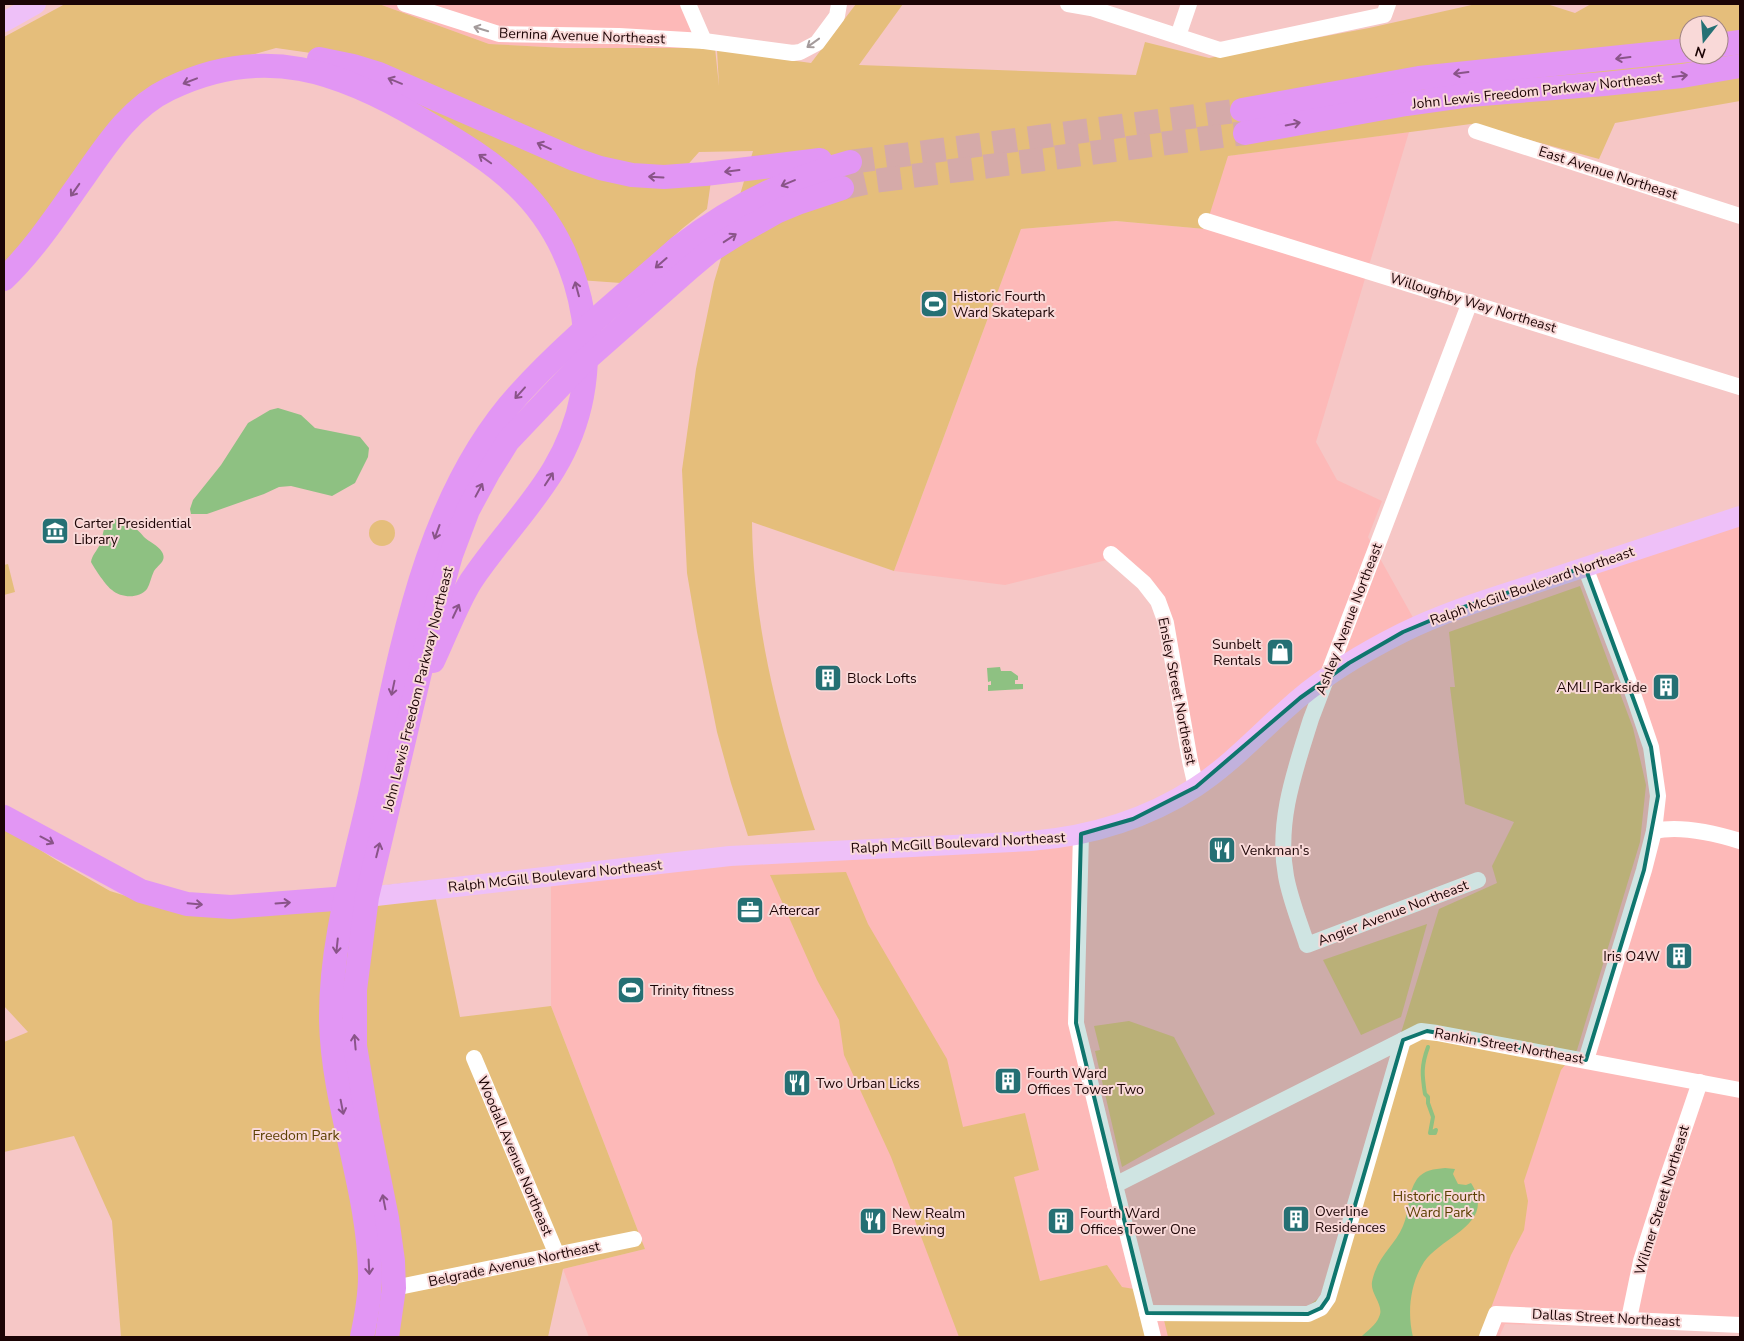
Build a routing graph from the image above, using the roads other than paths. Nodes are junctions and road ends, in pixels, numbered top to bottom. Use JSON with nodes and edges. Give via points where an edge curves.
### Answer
{"nodes":[{"id":1,"x":36,"y":4,"type":"edge"},
{"id":2,"x":405,"y":4,"type":"edge"},
{"id":3,"x":688,"y":4,"type":"edge"},
{"id":4,"x":839,"y":4,"type":"edge"},
{"id":5,"x":1068,"y":4,"type":"edge"},
{"id":6,"x":1189,"y":4,"type":"edge"},
{"id":7,"x":1388,"y":4,"type":"edge"},
{"id":8,"x":4,"y":22,"type":"edge"},
{"id":9,"x":1178,"y":36,"type":"junction"},
{"id":10,"x":704,"y":41,"type":"junction"},
{"id":11,"x":1679,"y":51,"type":"edge"},
{"id":12,"x":236,"y":66,"type":"junction"},
{"id":13,"x":1740,"y":66,"type":"edge"},
{"id":14,"x":1242,"y":110,"type":"tunnel mouth"},
{"id":15,"x":1476,"y":131,"type":"dead end"},
{"id":16,"x":1245,"y":133,"type":"tunnel mouth"},
{"id":17,"x":842,"y":188,"type":"tunnel mouth"},
{"id":18,"x":1740,"y":216,"type":"edge"},
{"id":19,"x":1206,"y":220,"type":"dead end"},
{"id":20,"x":4,"y":279,"type":"edge"},
{"id":21,"x":1470,"y":302,"type":"junction"},
{"id":22,"x":1740,"y":387,"type":"edge"},
{"id":23,"x":1740,"y":516,"type":"edge"},
{"id":24,"x":1111,"y":554,"type":"dead end"},
{"id":25,"x":1585,"y":567,"type":"junction"},
{"id":26,"x":1324,"y":680,"type":"junction"},
{"id":27,"x":414,"y":703,"type":"junction"},
{"id":28,"x":1196,"y":787,"type":"junction"},
{"id":29,"x":4,"y":817,"type":"edge"},
{"id":30,"x":1654,"y":830,"type":"junction"},
{"id":31,"x":1081,"y":834,"type":"junction"},
{"id":32,"x":1740,"y":841,"type":"edge"},
{"id":33,"x":1478,"y":880,"type":"dead end"},
{"id":34,"x":356,"y":898,"type":"junction"},
{"id":35,"x":1307,"y":945,"type":"joint"},
{"id":36,"x":1403,"y":1040,"type":"junction"},
{"id":37,"x":474,"y":1058,"type":"dead end"},
{"id":38,"x":1586,"y":1060,"type":"junction"},
{"id":39,"x":1700,"y":1082,"type":"junction"},
{"id":40,"x":1740,"y":1090,"type":"edge"},
{"id":41,"x":1115,"y":1185,"type":"junction"},
{"id":42,"x":634,"y":1239,"type":"dead end"},
{"id":43,"x":557,"y":1255,"type":"junction"},
{"id":44,"x":394,"y":1288,"type":"junction"},
{"id":45,"x":1147,"y":1313,"type":"junction"},
{"id":46,"x":1629,"y":1319,"type":"junction"},
{"id":47,"x":1740,"y":1325,"type":"edge"},
{"id":48,"x":362,"y":1337,"type":"edge"},
{"id":49,"x":387,"y":1337,"type":"edge"},
{"id":50,"x":1153,"y":1337,"type":"edge"},
{"id":51,"x":1487,"y":1337,"type":"edge"}],
"edges":[{"from":1,"to":8,"type":"main road"},
{"from":10,"to":2,"type":"street","name":"Bernina Avenue Northeast","one_way":true,"via":[[499,34]]},
{"from":3,"to":10,"type":"street"},
{"from":4,"to":10,"type":"street","name":"Bernina Avenue Northeast","one_way":true,"via":[[837,16],[817,42],[800,52]]},
{"from":5,"to":9,"type":"street"},
{"from":6,"to":9,"type":"street"},
{"from":7,"to":9,"type":"street","via":[[1384,15],[1220,50]]},
{"from":11,"to":14,"type":"highway","name":"John Lewis Freedom Parkway Northeast","one_way":true,"via":[[1419,78]]},
{"from":12,"to":20,"type":"highway","one_way":true,"via":[[168,89],[124,122],[48,228]]},
{"from":27,"to":12,"type":"highway","one_way":true,"via":[[469,584],[541,491],[570,439],[579,411],[584,378],[585,346],[577,287],[560,244],[540,212],[517,185],[476,153],[392,102],[359,86],[319,73],[275,65]]},
{"from":12,"to":34,"type":"highway","name":"John Lewis Freedom Parkway Northeast","one_way":true,"via":[[299,57],[353,66],[402,83],[557,152],[594,166],[632,175],[705,174],[820,160],[850,162],[824,169],[751,199],[698,232],[554,358],[518,395],[465,469],[436,534],[399,660]]},
{"from":16,"to":13,"type":"highway","name":"John Lewis Freedom Parkway Northeast","one_way":true,"via":[[1470,95],[1682,76]]},
{"from":15,"to":18,"type":"street","name":"East Avenue Northeast"},
{"from":27,"to":17,"type":"highway","name":"John Lewis Freedom Parkway Northeast","one_way":true,"via":[[442,586],[468,510],[508,441],[581,364],[710,251],[776,212]]},
{"from":19,"to":21,"type":"street","name":"Willoughby Way Northeast"},
{"from":21,"to":22,"type":"street","name":"Willoughby Way Northeast"},
{"from":21,"to":26,"type":"street","name":"Ashley Avenue Northeast"},
{"from":23,"to":25,"type":"main road","name":"Ralph McGill Boulevard Northeast"},
{"from":24,"to":28,"type":"street","name":"Ensley Street Northeast","via":[[1144,583],[1158,601],[1166,623]]},
{"from":25,"to":26,"type":"main road","name":"Ralph McGill Boulevard Northeast","via":[[1458,609],[1403,632]]},
{"from":25,"to":30,"type":"street","via":[[1651,747],[1658,796]]},
{"from":26,"to":28,"type":"main road","name":"Ralph McGill Boulevard Northeast"},
{"from":26,"to":35,"type":"street","name":"Ashley Avenue Northeast","via":[[1291,783],[1284,828],[1285,874]]},
{"from":34,"to":27,"type":"highway","name":"John Lewis Freedom Parkway Northeast","one_way":true},
{"from":28,"to":31,"type":"main road","name":"Ralph McGill Boulevard Northeast","via":[[1133,819]]},
{"from":29,"to":34,"type":"highway","one_way":true,"via":[[141,891],[187,904],[231,906]]},
{"from":30,"to":32,"type":"street","via":[[1687,830]]},
{"from":30,"to":38,"type":"street"},
{"from":31,"to":34,"type":"main road","name":"Ralph McGill Boulevard Northeast","via":[[1031,841],[730,856]]},
{"from":31,"to":41,"type":"street","via":[[1076,1024]]},
{"from":33,"to":35,"type":"street","name":"Angier Avenue Northeast"},
{"from":44,"to":34,"type":"highway","name":"John Lewis Freedom Parkway Northeast","one_way":true,"via":[[387,1218],[355,1046]]},
{"from":34,"to":48,"type":"highway","name":"John Lewis Freedom Parkway Northeast","one_way":true,"via":[[338,939],[331,1022],[333,1056],[368,1251],[370,1279]]},
{"from":36,"to":38,"type":"street","name":"Rankin Street Northeast","via":[[1427,1031]]},
{"from":36,"to":41,"type":"street","name":"Rankin Street Northeast"},
{"from":36,"to":45,"type":"street","via":[[1328,1298],[1322,1308],[1308,1314]]},
{"from":37,"to":43,"type":"street","name":"Woodall Avenue Northeast"},
{"from":38,"to":39,"type":"street","name":"Rankin Street Northeast"},
{"from":39,"to":40,"type":"street","name":"Rankin Street Northeast"},
{"from":39,"to":46,"type":"street","name":"Wilmer Street Northeast","via":[[1641,1261]]},
{"from":41,"to":45,"type":"street"},
{"from":42,"to":43,"type":"street","name":"Belgrade Avenue Northeast"},
{"from":43,"to":44,"type":"street","name":"Belgrade Avenue Northeast"},
{"from":44,"to":49,"type":"highway","name":"John Lewis Freedom Parkway Northeast"},
{"from":45,"to":50,"type":"street"},
{"from":46,"to":47,"type":"street","name":"Dallas Street Northeast"},
{"from":46,"to":51,"type":"street","name":"Dallas Street Northeast","via":[[1496,1314]]}]}
